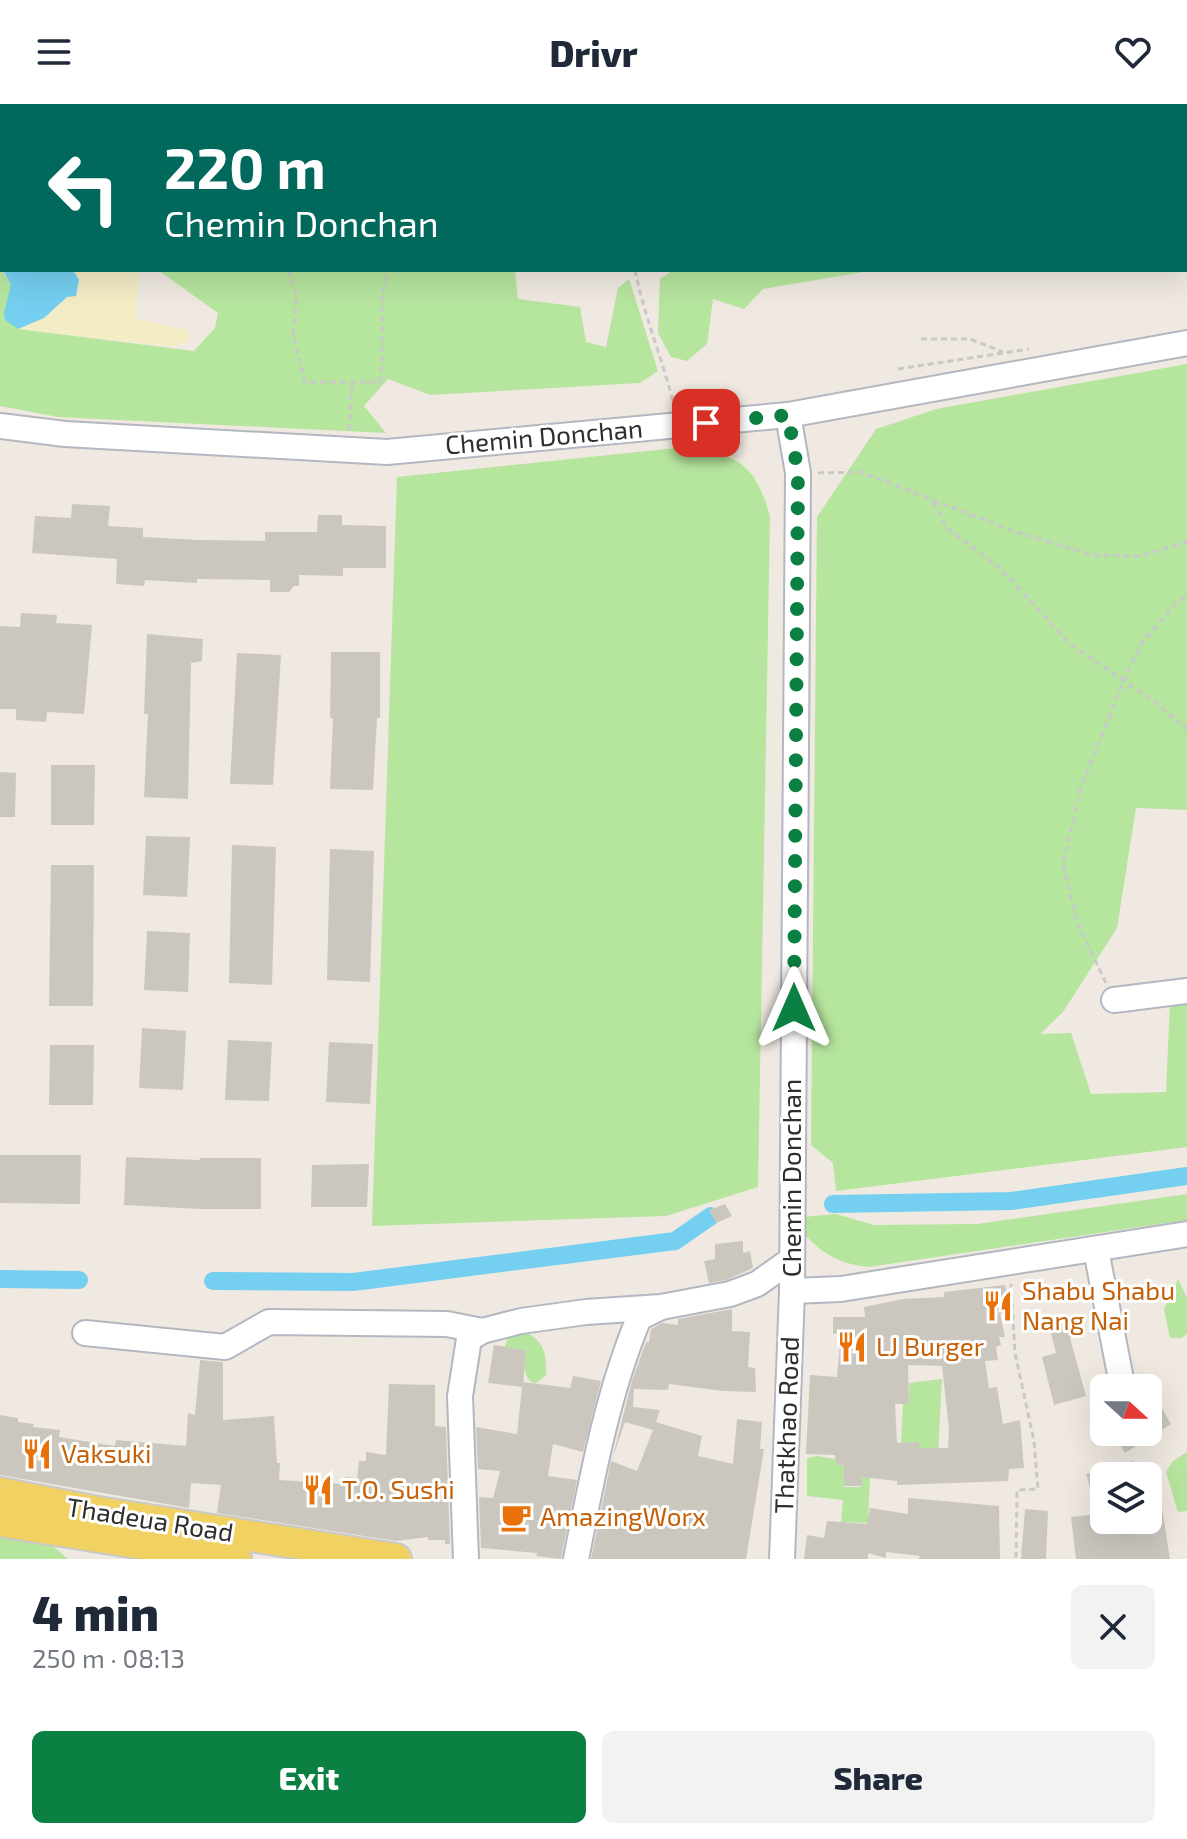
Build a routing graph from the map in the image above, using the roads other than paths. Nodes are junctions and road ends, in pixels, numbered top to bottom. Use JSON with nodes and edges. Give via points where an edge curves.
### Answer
{"nodes":[{"id":1,"x":1187,"y":343,"type":"edge"},
{"id":2,"x":788,"y":415,"type":"junction"},
{"id":3,"x":0,"y":426,"type":"edge"},
{"id":4,"x":1187,"y":991,"type":"edge"},
{"id":5,"x":1114,"y":1000,"type":"road end"},
{"id":6,"x":1187,"y":1234,"type":"edge"},
{"id":7,"x":1096,"y":1250,"type":"junction"},
{"id":8,"x":791,"y":1260,"type":"junction"},
{"id":9,"x":792,"y":1291,"type":"junction"},
{"id":10,"x":661,"y":1307,"type":"junction"},
{"id":11,"x":482,"y":1331,"type":"junction"},
{"id":12,"x":85,"y":1333,"type":"dead end"},
{"id":13,"x":1120,"y":1374,"type":"dead end"},
{"id":14,"x":0,"y":1493,"type":"edge"},
{"id":15,"x":0,"y":1521,"type":"edge"},
{"id":16,"x":94,"y":1536,"type":"edge"},
{"id":17,"x":236,"y":1559,"type":"edge"},
{"id":18,"x":396,"y":1559,"type":"edge"},
{"id":19,"x":466,"y":1559,"type":"edge"},
{"id":20,"x":576,"y":1559,"type":"edge"},
{"id":21,"x":782,"y":1559,"type":"edge"}],
"edges":[{"from":1,"to":2,"type":"street"},
{"from":2,"to":3,"type":"street","name":"Chemin Donchan","via":[[387,452]]},
{"from":2,"to":8,"type":"street","name":"Chemin Donchan","via":[[798,473]]},
{"from":4,"to":5,"type":"street"},
{"from":6,"to":7,"type":"street"},
{"from":7,"to":9,"type":"street","via":[[841,1289]]},
{"from":7,"to":13,"type":"street"},
{"from":8,"to":9,"type":"street","name":"Chemin Donchan"},
{"from":8,"to":10,"type":"street","via":[[744,1289]]},
{"from":9,"to":21,"type":"street","name":"Thatkhao Road"},
{"from":10,"to":11,"type":"street","via":[[521,1321]]},
{"from":10,"to":20,"type":"street","via":[[639,1318],[627,1348],[594,1465]]},
{"from":11,"to":12,"type":"street","via":[[447,1324],[269,1322],[225,1347]]},
{"from":11,"to":19,"type":"street","via":[[469,1339],[460,1396]]},
{"from":14,"to":16,"type":"main road","name":"Thadeua Road"},
{"from":15,"to":16,"type":"main road","name":"Thadeua Road"},
{"from":16,"to":17,"type":"main road","name":"Thadeua Road"},
{"from":16,"to":18,"type":"main road","name":"Thadeua Road"}]}
